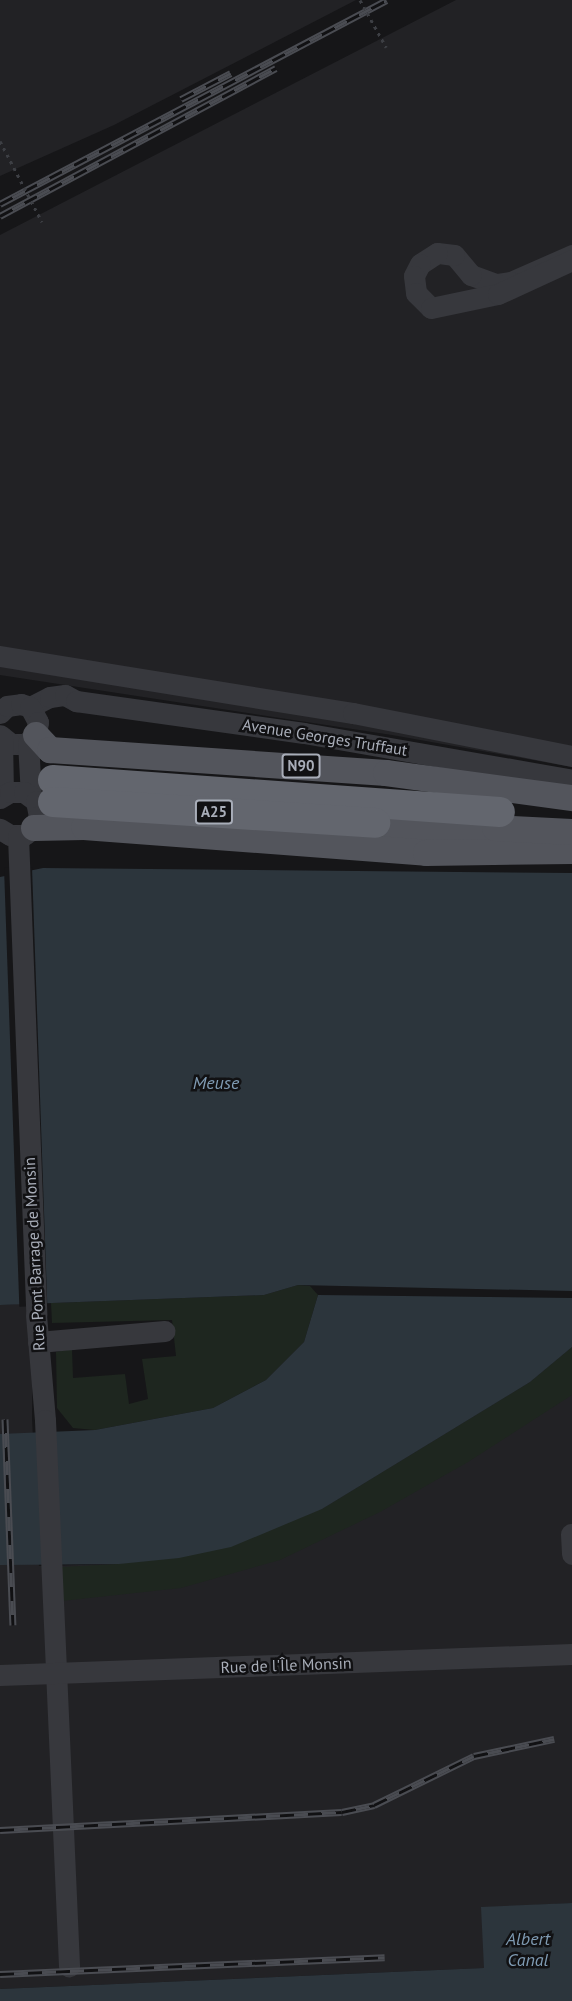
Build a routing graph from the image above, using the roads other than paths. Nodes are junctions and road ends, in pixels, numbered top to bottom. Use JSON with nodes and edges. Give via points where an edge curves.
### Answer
{"nodes":[{"id":1,"x":572,"y":255,"type":"edge"},
{"id":2,"x":572,"y":260,"type":"edge"},
{"id":3,"x":0,"y":656,"type":"edge"},
{"id":4,"x":76,"y":701,"type":"junction"},
{"id":5,"x":11,"y":704,"type":"edge"},
{"id":6,"x":34,"y":735,"type":"junction"},
{"id":7,"x":1,"y":736,"type":"edge"},
{"id":8,"x":572,"y":756,"type":"edge"},
{"id":9,"x":572,"y":780,"type":"edge"},
{"id":10,"x":45,"y":792,"type":"junction"},
{"id":11,"x":1,"y":797,"type":"edge"},
{"id":12,"x":572,"y":798,"type":"edge"},
{"id":13,"x":500,"y":812,"type":"joint"},
{"id":14,"x":572,"y":817,"type":"edge"},
{"id":15,"x":375,"y":823,"type":"junction"},
{"id":16,"x":572,"y":832,"type":"edge"},
{"id":17,"x":17,"y":837,"type":"edge"},
{"id":18,"x":572,"y":842,"type":"edge"},
{"id":19,"x":572,"y":851,"type":"edge"},
{"id":20,"x":165,"y":1330,"type":"dead end"},
{"id":21,"x":38,"y":1342,"type":"junction"},
{"id":22,"x":572,"y":1654,"type":"edge"},
{"id":23,"x":55,"y":1673,"type":"junction"},
{"id":24,"x":0,"y":1676,"type":"edge"},
{"id":25,"x":69,"y":1966,"type":"dead end"}],
"edges":[{"from":1,"to":2,"type":"street","via":[[511,282],[496,284],[471,275],[454,255],[437,253],[420,264],[414,276],[416,293],[431,308],[498,294]]},
{"from":3,"to":8,"type":"street","via":[[353,713]]},
{"from":4,"to":5,"type":"street","name":"Avenue Georges Truffaut","via":[[57,696]]},
{"from":4,"to":6,"type":"street","via":[[52,712]]},
{"from":4,"to":9,"type":"street","name":"Avenue Georges Truffaut","via":[[304,733]]},
{"from":5,"to":6,"type":"street","name":"Rue Pont Barrage de Monsin"},
{"from":6,"to":7,"type":"street","via":[[18,745]]},
{"from":6,"to":10,"type":"street","name":"Rue Pont Barrage de Monsin"},
{"from":6,"to":12,"type":"main road","number":"N90","via":[[50,750],[386,773]]},
{"from":7,"to":11,"type":"street"},
{"from":10,"to":11,"type":"street","via":[[16,790]]},
{"from":10,"to":13,"type":"highway","number":"A25"},
{"from":10,"to":15,"type":"highway","number":"A25"},
{"from":10,"to":17,"type":"street","name":"Rue Pont Barrage de Monsin","via":[[39,809]]},
{"from":13,"to":14,"type":"main road"},
{"from":15,"to":16,"type":"main road"},
{"from":15,"to":18,"type":"main road","via":[[432,832]]},
{"from":17,"to":19,"type":"main road","via":[[84,827],[426,853]]},
{"from":17,"to":21,"type":"street","name":"Rue Pont Barrage de Monsin"},
{"from":20,"to":21,"type":"street"},
{"from":21,"to":23,"type":"street","name":"Rue Pont Barrage de Monsin"},
{"from":22,"to":23,"type":"street","name":"Rue de l'Île Monsin"},
{"from":23,"to":24,"type":"street","name":"Rue de l'Île Monsin"},
{"from":23,"to":25,"type":"street","name":"Rue Pont Barrage de Monsin"}]}
